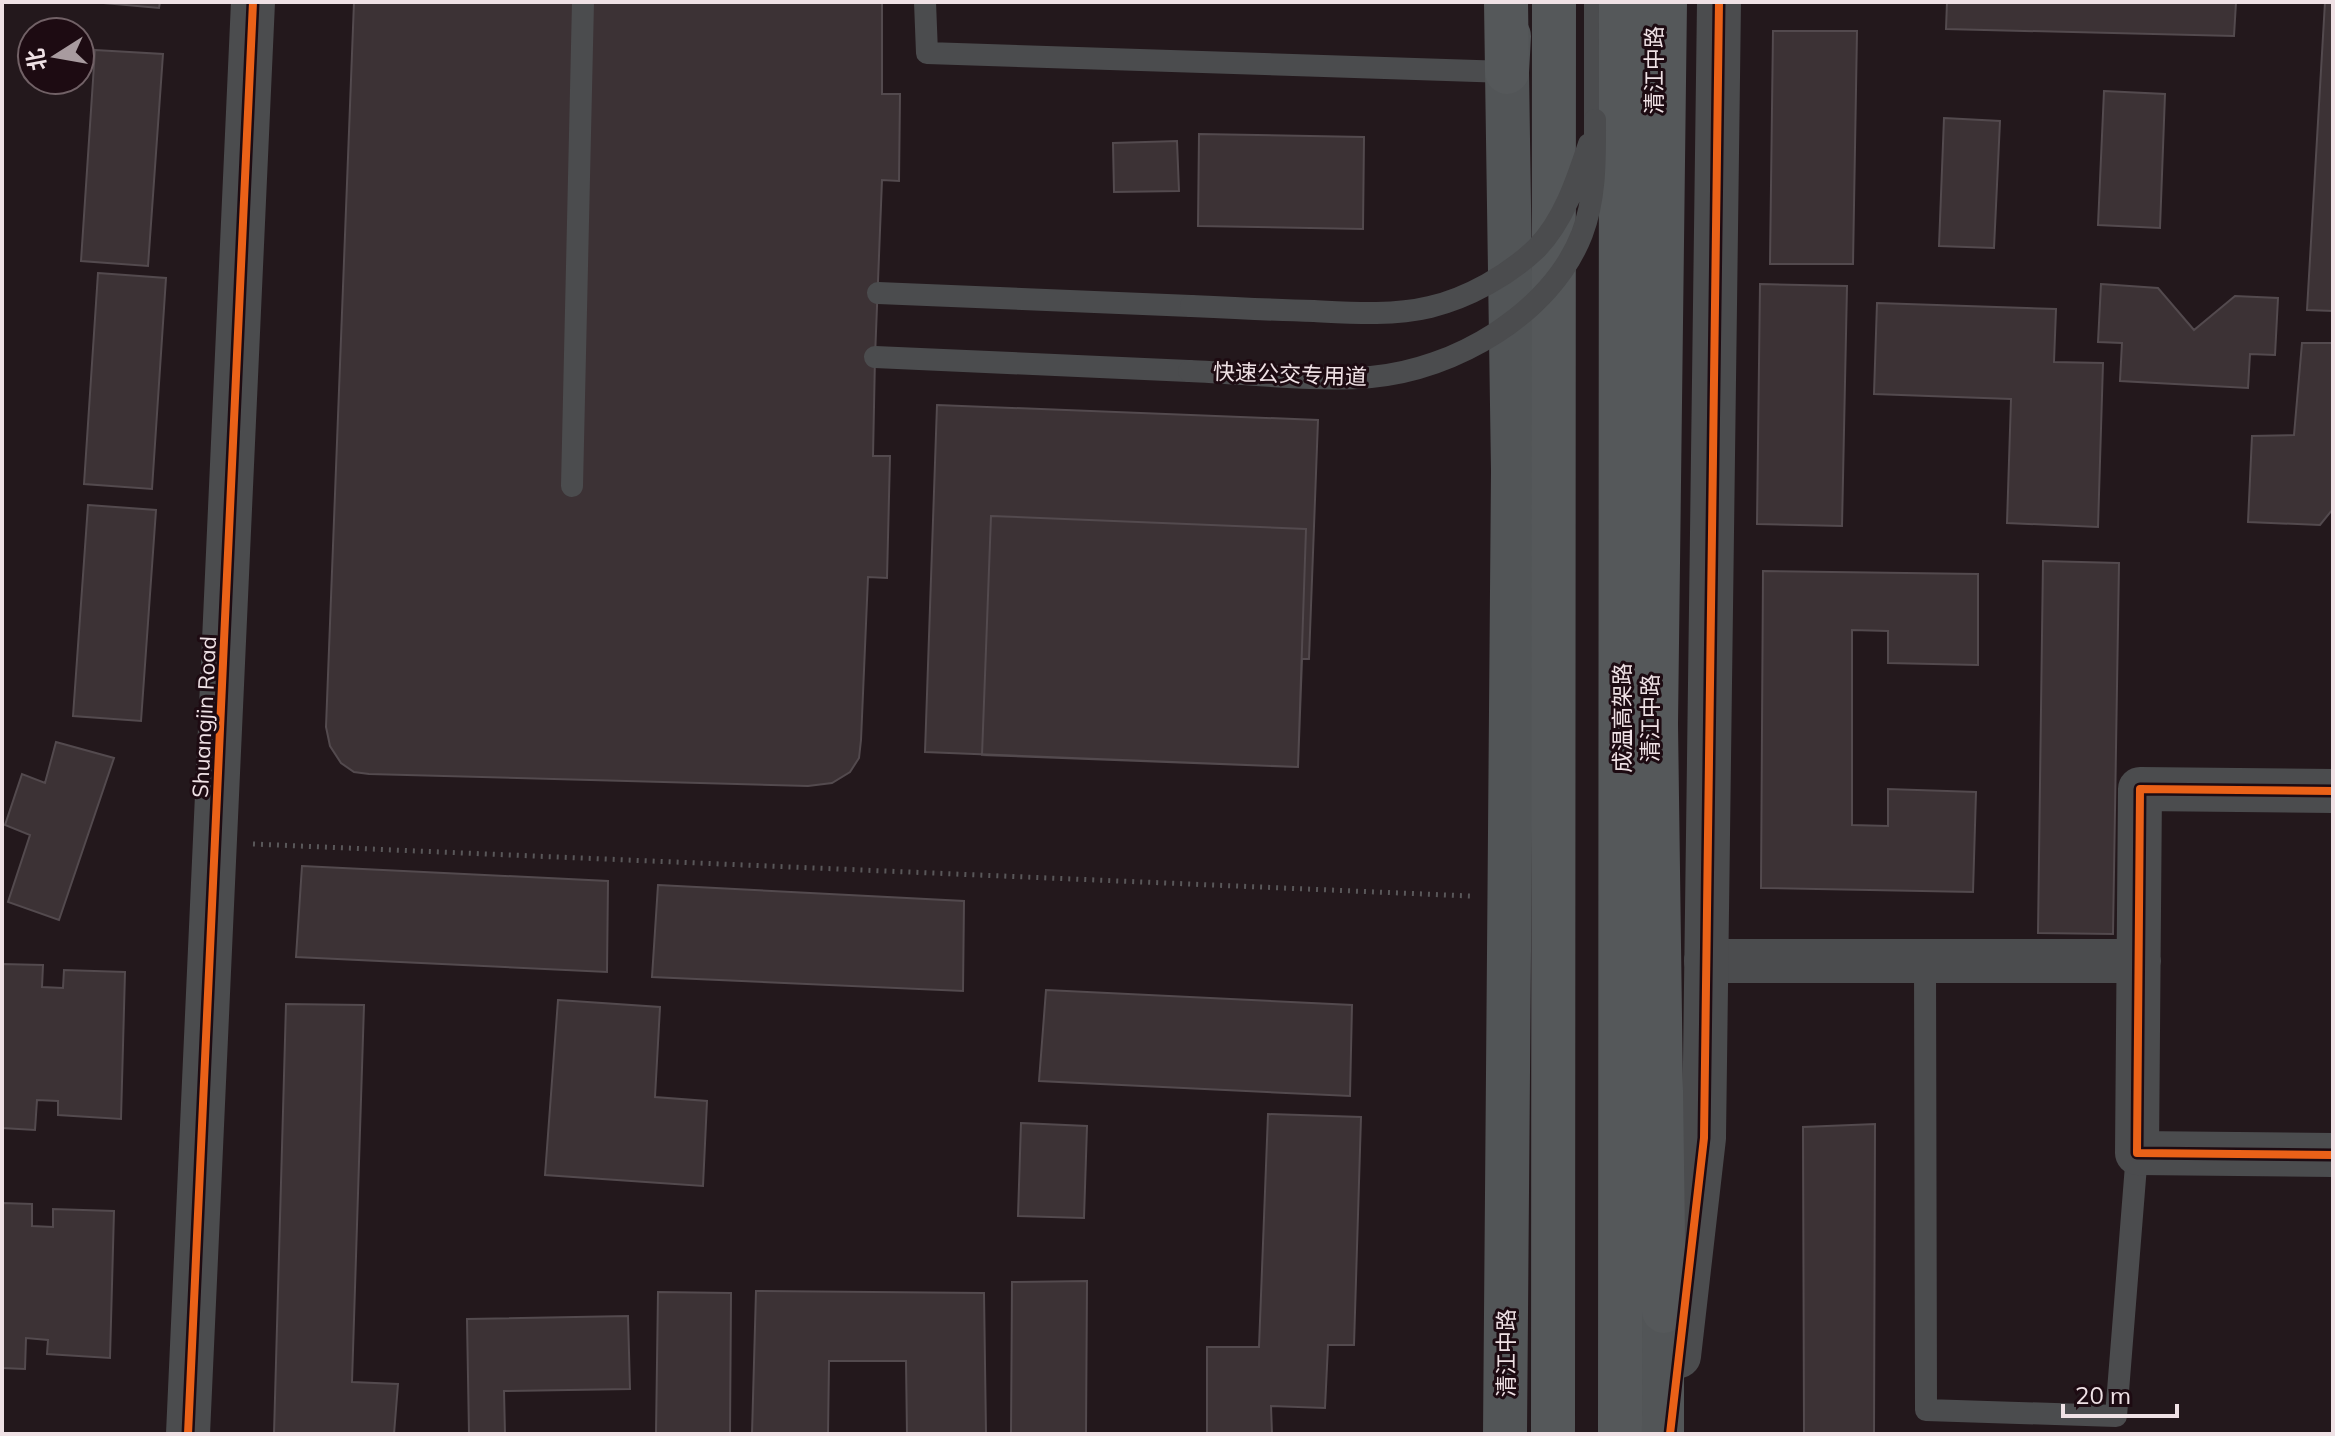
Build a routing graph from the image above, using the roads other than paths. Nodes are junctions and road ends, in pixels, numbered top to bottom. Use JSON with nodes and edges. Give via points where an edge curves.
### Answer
{"nodes":[{"id":1,"x":253,"y":2,"type":"edge"},
{"id":2,"x":583,"y":2,"type":"edge"},
{"id":3,"x":925,"y":2,"type":"edge"},
{"id":4,"x":1507,"y":2,"type":"edge"},
{"id":5,"x":1554,"y":2,"type":"edge"},
{"id":6,"x":1595,"y":2,"type":"edge"},
{"id":7,"x":1621,"y":2,"type":"edge"},
{"id":8,"x":1654,"y":2,"type":"edge"},
{"id":9,"x":1665,"y":2,"type":"edge"},
{"id":10,"x":1719,"y":2,"type":"edge"},
{"id":11,"x":1507,"y":72,"type":"junction"},
{"id":12,"x":1595,"y":120,"type":"junction"},
{"id":13,"x":878,"y":293,"type":"dead end"},
{"id":14,"x":875,"y":357,"type":"dead end"},
{"id":15,"x":572,"y":486,"type":"dead end"},
{"id":16,"x":2333,"y":791,"type":"edge"},
{"id":17,"x":1925,"y":960,"type":"junction"},
{"id":18,"x":1706,"y":961,"type":"junction"},
{"id":19,"x":2139,"y":961,"type":"junction"},
{"id":20,"x":2137,"y":1153,"type":"junction"},
{"id":21,"x":2333,"y":1155,"type":"edge"},
{"id":22,"x":1664,"y":1311,"type":"junction"},
{"id":23,"x":188,"y":1434,"type":"edge"},
{"id":24,"x":1505,"y":1434,"type":"edge"},
{"id":25,"x":1553,"y":1434,"type":"edge"},
{"id":26,"x":1620,"y":1434,"type":"edge"},
{"id":27,"x":1662,"y":1434,"type":"edge"},
{"id":28,"x":1670,"y":1434,"type":"edge"}],
"edges":[{"from":1,"to":23,"type":"street","name":"Shuangjin Road"},
{"from":2,"to":15,"type":"lane"},
{"from":3,"to":11,"type":"lane","via":[[927,53]]},
{"from":4,"to":11,"type":"highway"},
{"from":5,"to":25,"type":"highway","bridge":true},
{"from":6,"to":12,"type":"lane","name":"快速公交专用道"},
{"from":7,"to":26,"type":"highway","name":"成温高架路"},
{"from":8,"to":22,"type":"main road","name":"清江中路","via":[[1648,1008]]},
{"from":9,"to":22,"type":"highway","via":[[1656,724]]},
{"from":10,"to":18,"type":"street"},
{"from":11,"to":24,"type":"main road","name":"清江中路","via":[[1513,471]]},
{"from":12,"to":13,"type":"lane","name":"快速公交专用道","bridge":true,"via":[[1569,201],[1538,246],[1473,292],[1431,307],[1351,313]]},
{"from":12,"to":14,"type":"lane","name":"快速公交专用道","bridge":true,"via":[[1595,177],[1582,233],[1557,280],[1520,317],[1472,346],[1414,370],[1346,378]]},
{"from":16,"to":19,"type":"street","via":[[2140,789]]},
{"from":17,"to":18,"type":"street"},
{"from":17,"to":19,"type":"street"},
{"from":17,"to":20,"type":"lane","via":[[1926,1410],[2116,1416]]},
{"from":18,"to":28,"type":"street","via":[[1704,1138]]},
{"from":19,"to":20,"type":"street"},
{"from":20,"to":21,"type":"street"},
{"from":22,"to":27,"type":"main road","name":"清江中路"}]}
